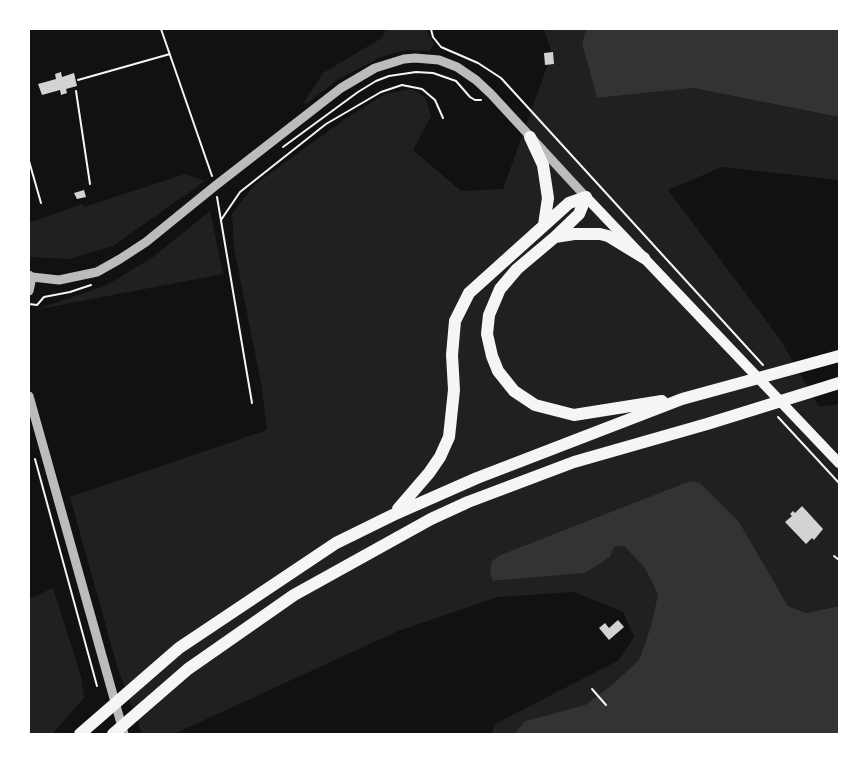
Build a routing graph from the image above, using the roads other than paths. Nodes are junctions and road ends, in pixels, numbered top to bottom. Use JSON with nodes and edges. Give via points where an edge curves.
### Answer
{"nodes":[{"id":1,"x":530,"y":137,"type":"junction"},
{"id":2,"x":586,"y":197,"type":"junction"},
{"id":3,"x":544,"y":225,"type":"junction"},
{"id":4,"x":555,"y":237,"type":"junction"},
{"id":5,"x":644,"y":258,"type":"junction"},
{"id":6,"x":30,"y":276,"type":"edge"},
{"id":7,"x":29,"y":291,"type":"edge"},
{"id":8,"x":839,"y":356,"type":"edge"},
{"id":9,"x":839,"y":383,"type":"edge"},
{"id":10,"x":29,"y":396,"type":"edge"},
{"id":11,"x":682,"y":399,"type":"junction"},
{"id":12,"x":839,"y":463,"type":"edge"},
{"id":13,"x":393,"y":514,"type":"junction"},
{"id":14,"x":81,"y":733,"type":"edge"},
{"id":15,"x":113,"y":734,"type":"edge"},
{"id":16,"x":124,"y":734,"type":"edge"}],
"edges":[{"from":1,"to":2,"type":"street"},
{"from":1,"to":3,"type":"highway","via":[[543,165],[548,198]]},
{"from":1,"to":6,"type":"street","via":[[466,72],[439,60],[415,58],[391,62],[342,88],[146,242],[98,272],[59,280]]},
{"from":2,"to":3,"type":"highway","via":[[569,204]]},
{"from":2,"to":4,"type":"highway","via":[[579,214]]},
{"from":2,"to":5,"type":"main road"},
{"from":3,"to":13,"type":"highway","via":[[469,293],[455,321],[452,354],[454,390],[449,438],[429,473]]},
{"from":4,"to":5,"type":"highway","via":[[600,234]]},
{"from":4,"to":11,"type":"highway","via":[[517,269],[500,289],[489,315],[487,334],[498,371],[514,391],[535,405],[574,415]]},
{"from":5,"to":12,"type":"main road"},
{"from":6,"to":7,"type":"street"},
{"from":8,"to":11,"type":"highway"},
{"from":9,"to":15,"type":"highway","via":[[574,462],[431,519],[294,594],[188,669]]},
{"from":10,"to":16,"type":"street"},
{"from":11,"to":13,"type":"highway"},
{"from":13,"to":14,"type":"highway","via":[[336,543],[179,648]]}]}
